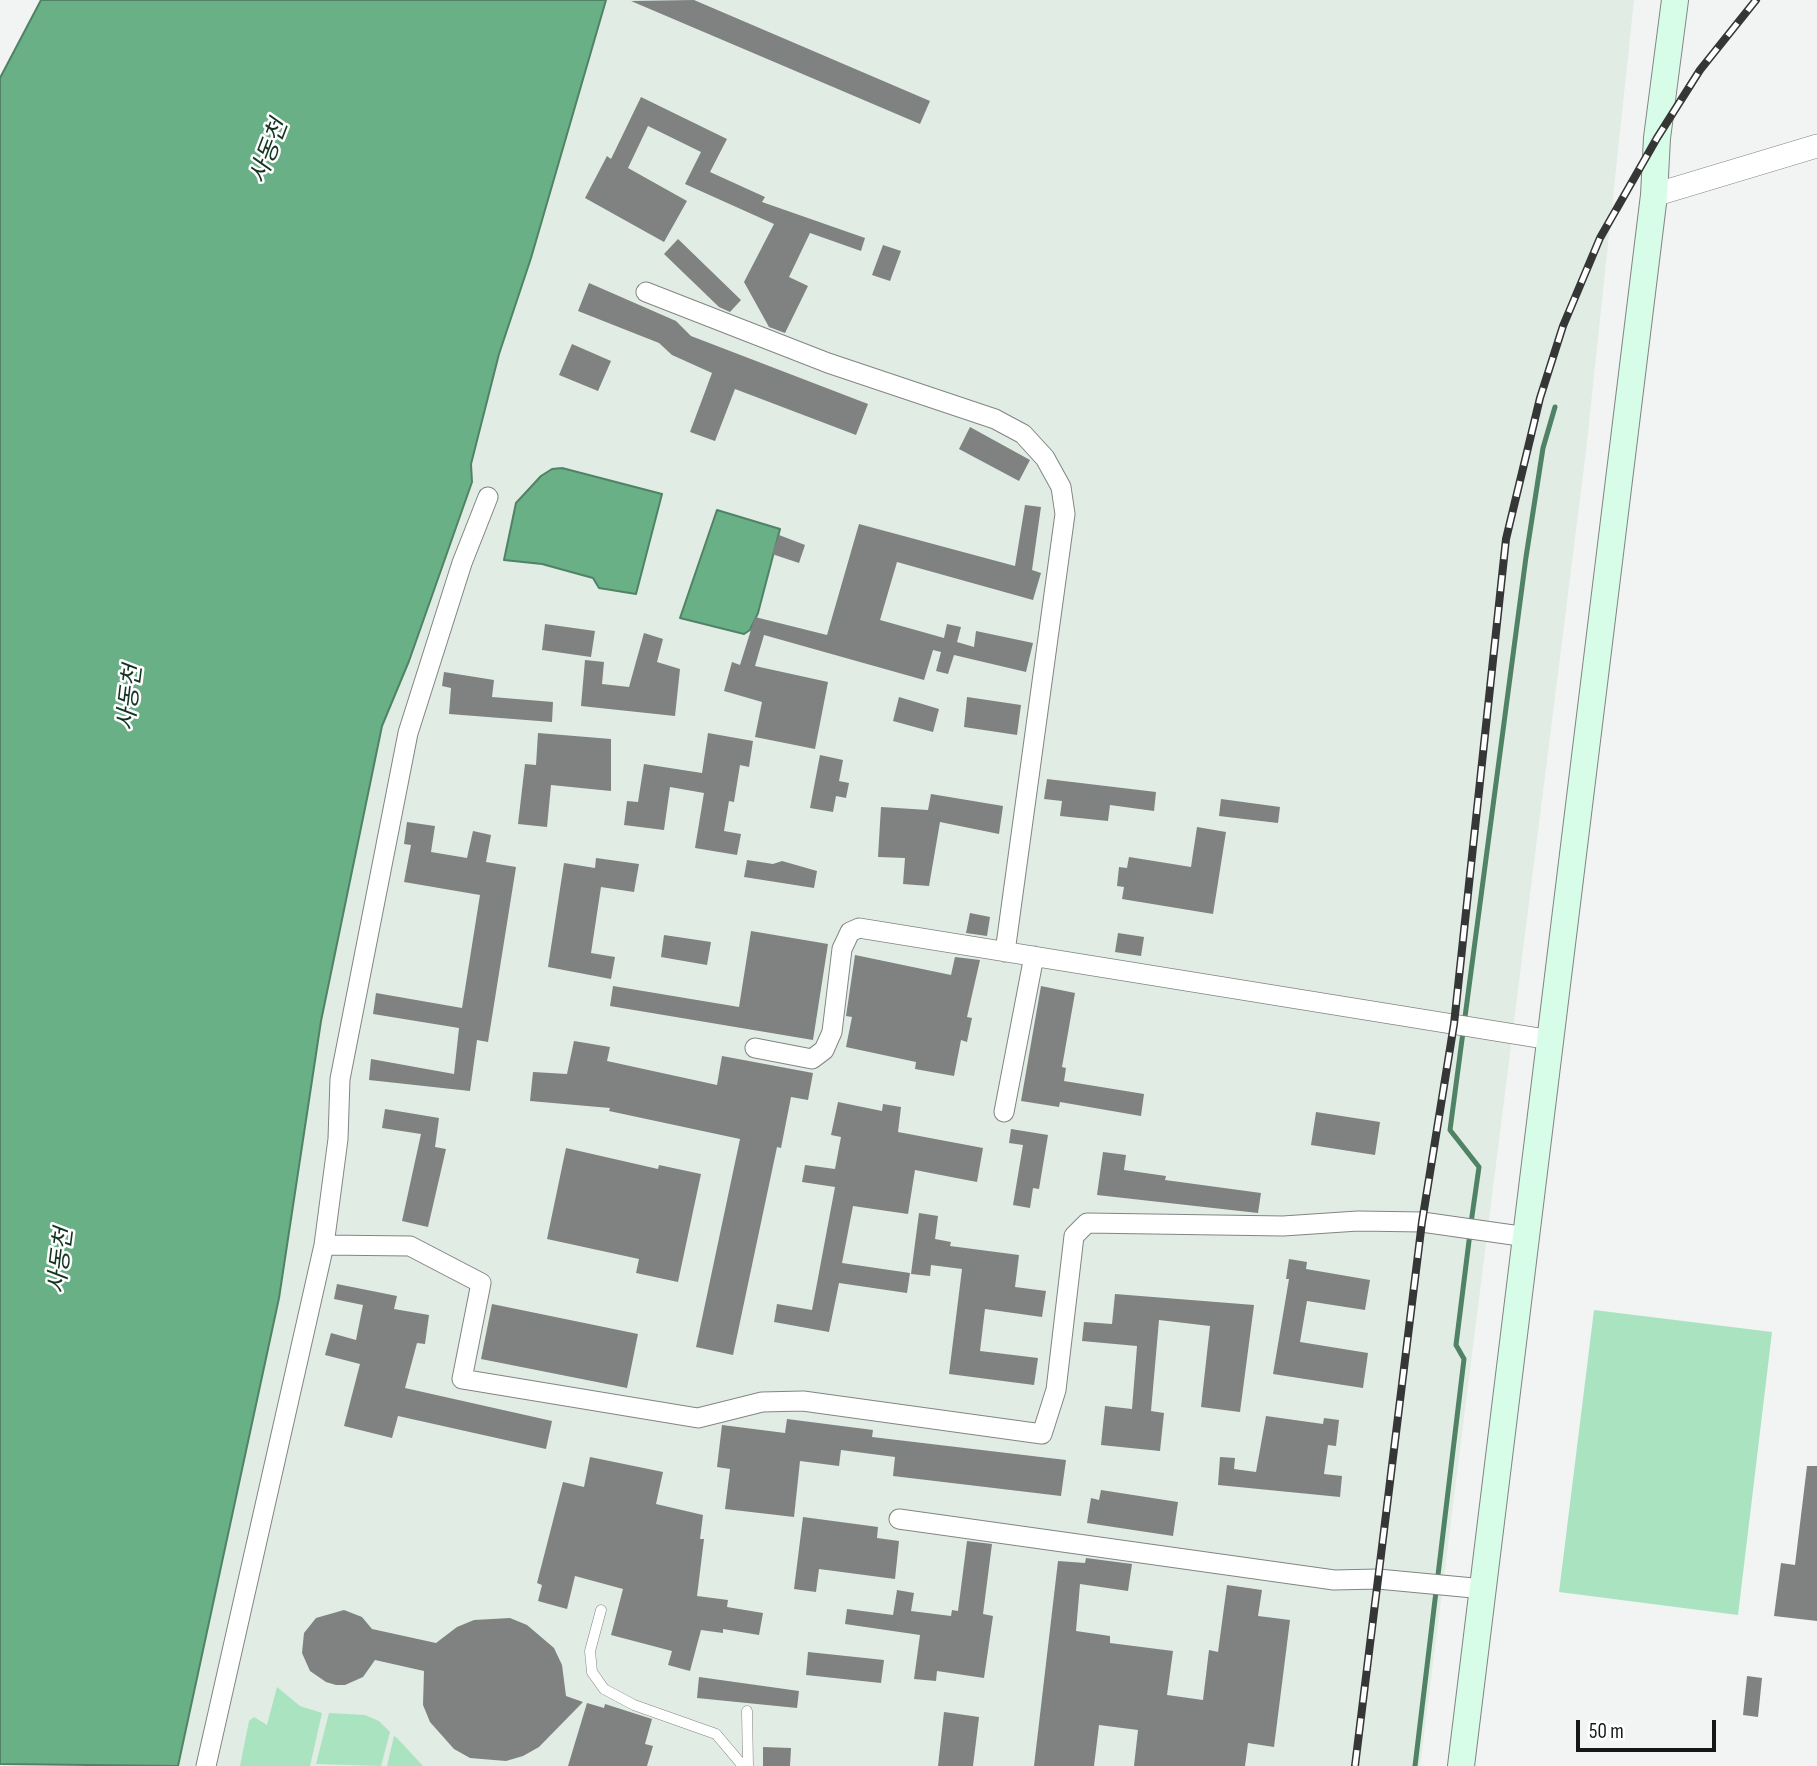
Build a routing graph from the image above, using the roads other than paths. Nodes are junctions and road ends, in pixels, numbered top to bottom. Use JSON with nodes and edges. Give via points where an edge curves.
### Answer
{"nodes":[{"id":1,"x":1675,"y":0,"type":"edge"},
{"id":2,"x":1817,"y":146,"type":"edge"},
{"id":3,"x":1654,"y":195,"type":"junction"},
{"id":4,"x":646,"y":292,"type":"dead end"},
{"id":5,"x":488,"y":497,"type":"dead end"},
{"id":6,"x":1005,"y":952,"type":"junction"},
{"id":7,"x":1034,"y":957,"type":"junction"},
{"id":8,"x":1551,"y":1040,"type":"junction"},
{"id":9,"x":755,"y":1048,"type":"dead end"},
{"id":10,"x":1004,"y":1112,"type":"dead end"},
{"id":11,"x":1527,"y":1237,"type":"junction"},
{"id":12,"x":324,"y":1245,"type":"junction"},
{"id":13,"x":899,"y":1519,"type":"dead end"},
{"id":14,"x":1484,"y":1589,"type":"junction"},
{"id":15,"x":601,"y":1610,"type":"dead end"},
{"id":16,"x":747,"y":1711,"type":"dead end"},
{"id":17,"x":206,"y":1766,"type":"edge"},
{"id":18,"x":746,"y":1766,"type":"edge"},
{"id":19,"x":1461,"y":1766,"type":"edge"}],
"edges":[{"from":1,"to":3,"type":"main road"},
{"from":2,"to":3,"type":"street"},
{"from":3,"to":8,"type":"main road"},
{"from":4,"to":6,"type":"street","via":[[828,363],[995,419],[1023,434],[1045,458],[1061,487],[1065,514]]},
{"from":5,"to":12,"type":"street","via":[[408,733],[340,1079],[338,1139]]},
{"from":6,"to":7,"type":"street"},
{"from":6,"to":9,"type":"street","via":[[859,928],[849,932],[842,948],[832,1032],[824,1050],[811,1059]]},
{"from":7,"to":8,"type":"street"},
{"from":7,"to":10,"type":"street"},
{"from":8,"to":11,"type":"main road"},
{"from":11,"to":12,"type":"street","via":[[1422,1222],[1283,1226],[1087,1223],[1074,1236],[1056,1391],[1042,1434],[803,1401],[762,1402],[698,1418],[462,1379],[481,1283],[411,1246]]},
{"from":11,"to":14,"type":"main road"},
{"from":12,"to":17,"type":"street"},
{"from":13,"to":14,"type":"street","via":[[1334,1580],[1378,1579]]},
{"from":14,"to":19,"type":"main road"},
{"from":15,"to":18,"type":"lane","via":[[590,1651],[592,1672],[604,1689],[634,1705],[716,1734]]},
{"from":16,"to":18,"type":"lane"}]}
